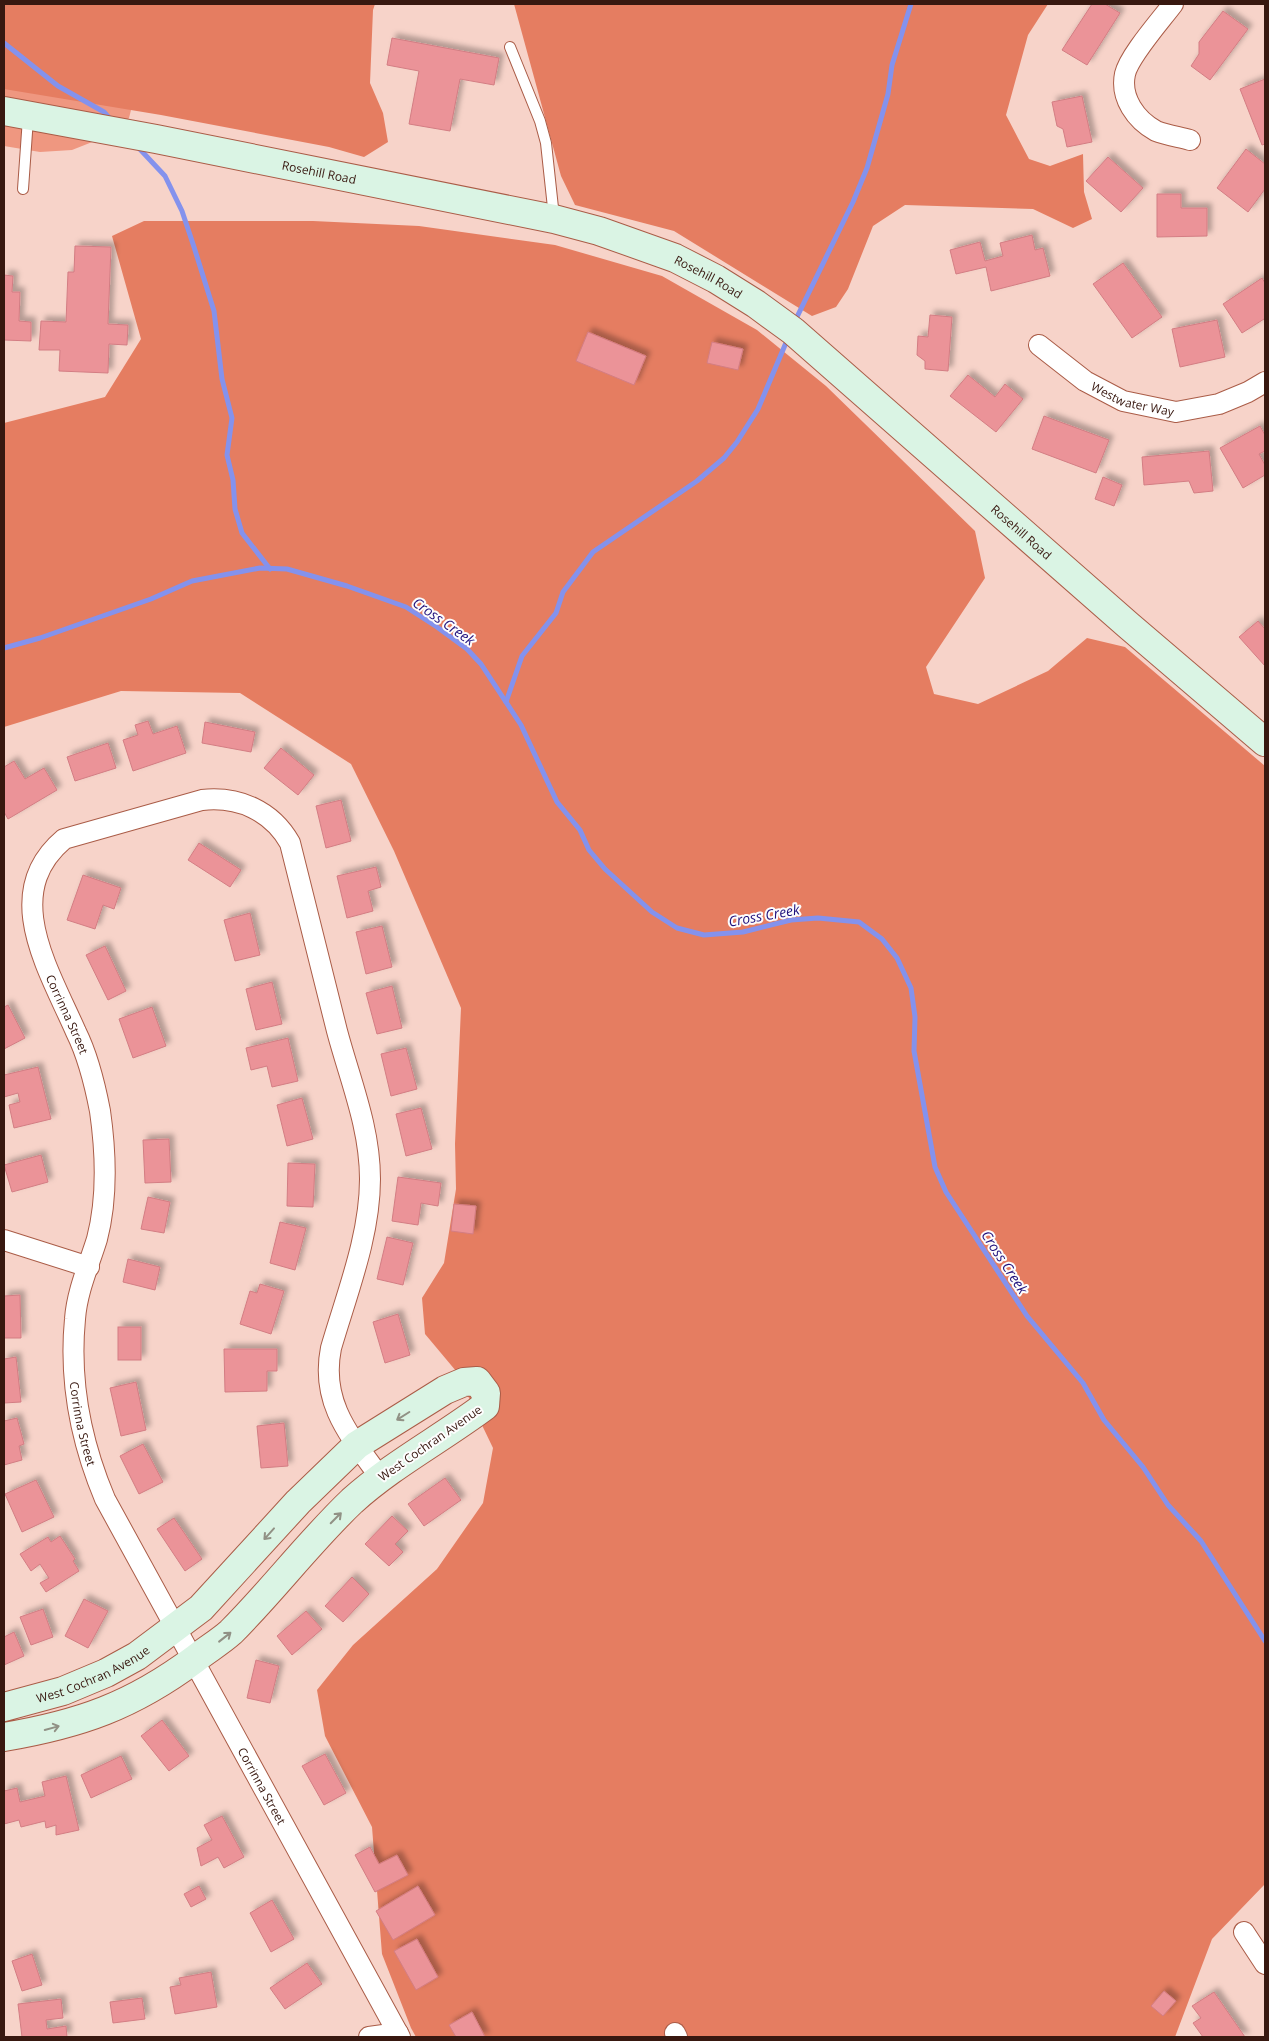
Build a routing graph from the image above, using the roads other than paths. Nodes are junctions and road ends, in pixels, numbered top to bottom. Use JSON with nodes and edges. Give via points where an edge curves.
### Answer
{"nodes":[{"id":1,"x":1173,"y":4,"type":"edge"},
{"id":2,"x":510,"y":47,"type":"dead end"},
{"id":3,"x":16,"y":113,"type":"edge"},
{"id":4,"x":1190,"y":140,"type":"dead end"},
{"id":5,"x":23,"y":189,"type":"dead end"},
{"id":6,"x":554,"y":219,"type":"junction"},
{"id":7,"x":1039,"y":345,"type":"dead end"},
{"id":8,"x":1265,"y":382,"type":"edge"},
{"id":9,"x":1265,"y":742,"type":"edge"},
{"id":10,"x":4,"y":1240,"type":"edge"},
{"id":11,"x":88,"y":1267,"type":"junction"},
{"id":12,"x":357,"y":1445,"type":"junction"},
{"id":13,"x":380,"y":1477,"type":"junction"},
{"id":14,"x":176,"y":1628,"type":"junction"},
{"id":15,"x":193,"y":1660,"type":"junction"},
{"id":16,"x":4,"y":1707,"type":"edge"},
{"id":17,"x":4,"y":1737,"type":"edge"},
{"id":18,"x":1244,"y":1932,"type":"dead end"},
{"id":19,"x":1265,"y":1964,"type":"edge"},
{"id":20,"x":399,"y":2035,"type":"edge"},
{"id":21,"x":369,"y":2037,"type":"edge"}],
"edges":[{"from":1,"to":4,"type":"street","via":[[1134,56],[1125,73],[1126,91],[1129,104],[1138,118],[1157,131]]},
{"from":2,"to":6,"type":"lane","via":[[546,143]]},
{"from":3,"to":5,"type":"lane"},
{"from":3,"to":6,"type":"main road","name":"Rosehill Road"},
{"from":6,"to":9,"type":"main road","name":"Rosehill Road","via":[[632,241],[675,258],[716,279],[793,331]]},
{"from":7,"to":8,"type":"street","name":"Westwater Way","via":[[1085,381],[1123,401],[1176,412],[1219,404]]},
{"from":10,"to":11,"type":"street"},
{"from":11,"to":12,"type":"street","name":"Corrinna Street","via":[[103,1202],[104,1144],[99,1109],[79,1037],[26,928],[23,905],[28,883],[46,854],[75,835],[202,800],[220,799],[248,805],[268,816],[290,843],[368,1143],[370,1178],[366,1224],[328,1359],[333,1405]]},
{"from":11,"to":14,"type":"street","name":"Corrinna Street","via":[[75,1318],[74,1353],[82,1434],[105,1499]]},
{"from":12,"to":13,"type":"street","name":"Corrinna Street"},
{"from":13,"to":12,"type":"main road","name":"West Cochran Avenue","one_way":true,"via":[[484,1406],[486,1393],[477,1381],[464,1382],[445,1390]]},
{"from":12,"to":14,"type":"main road","name":"West Cochran Avenue","one_way":true,"via":[[298,1502],[201,1608]]},
{"from":15,"to":13,"type":"main road","name":"West Cochran Avenue","one_way":true,"via":[[229,1633],[326,1527]]},
{"from":14,"to":15,"type":"street","name":"Corrinna Street"},
{"from":14,"to":16,"type":"main road","name":"West Cochran Avenue","via":[[106,1673],[63,1691]]},
{"from":17,"to":15,"type":"main road","name":"West Cochran Avenue","one_way":true,"via":[[92,1716],[135,1698]]},
{"from":15,"to":20,"type":"street","name":"Corrinna Street"},
{"from":18,"to":19,"type":"street"},
{"from":20,"to":21,"type":"street"}]}
